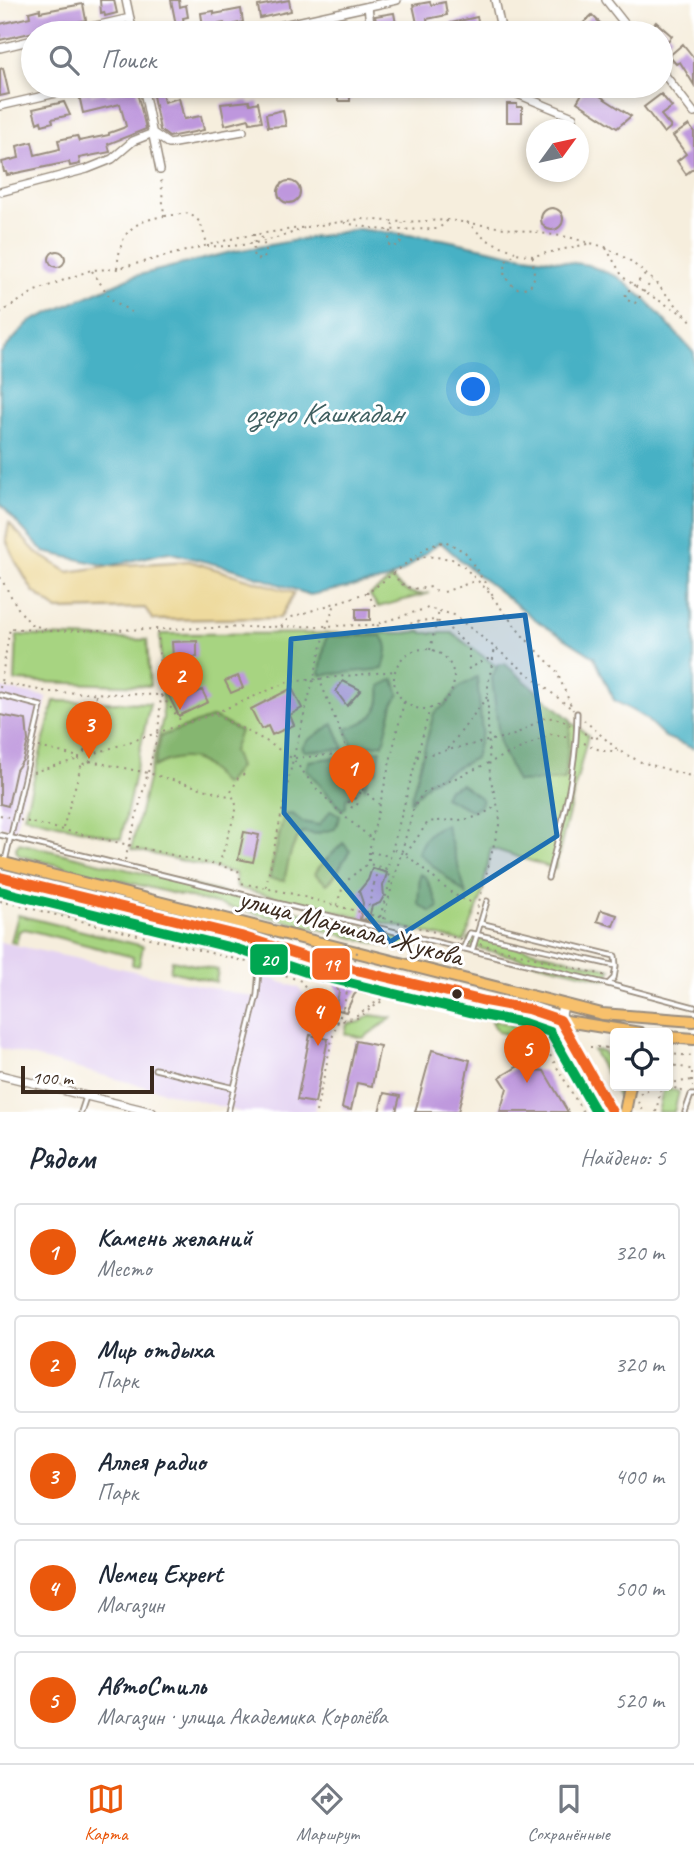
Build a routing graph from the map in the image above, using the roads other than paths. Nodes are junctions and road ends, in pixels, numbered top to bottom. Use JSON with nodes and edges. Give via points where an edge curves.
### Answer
{"nodes":[{"id":1,"x":126,"y":0,"type":"edge"},
{"id":2,"x":397,"y":0,"type":"edge"},
{"id":3,"x":495,"y":0,"type":"edge"},
{"id":4,"x":606,"y":0,"type":"edge"},
{"id":5,"x":368,"y":6,"type":"junction"},
{"id":6,"x":130,"y":18,"type":"junction"},
{"id":7,"x":117,"y":21,"type":"edge"},
{"id":8,"x":131,"y":21,"type":"edge"},
{"id":9,"x":301,"y":21,"type":"edge"},
{"id":10,"x":370,"y":21,"type":"edge"},
{"id":11,"x":499,"y":21,"type":"edge"},
{"id":12,"x":623,"y":21,"type":"edge"},
{"id":13,"x":21,"y":43,"type":"edge"},
{"id":14,"x":0,"y":48,"type":"edge"},
{"id":15,"x":673,"y":86,"type":"edge"},
{"id":16,"x":35,"y":98,"type":"edge"},
{"id":17,"x":146,"y":98,"type":"edge"},
{"id":18,"x":527,"y":98,"type":"edge"},
{"id":19,"x":0,"y":106,"type":"edge"},
{"id":20,"x":694,"y":113,"type":"edge"},
{"id":21,"x":573,"y":117,"type":"dead end"},
{"id":22,"x":243,"y":131,"type":"dead end"},
{"id":23,"x":153,"y":133,"type":"junction"},
{"id":24,"x":160,"y":170,"type":"road end"},
{"id":25,"x":0,"y":192,"type":"edge"},
{"id":26,"x":0,"y":695,"type":"edge"},
{"id":27,"x":575,"y":712,"type":"road end"},
{"id":28,"x":0,"y":835,"type":"edge"},
{"id":29,"x":11,"y":837,"type":"junction"},
{"id":30,"x":2,"y":862,"type":"edge"},
{"id":31,"x":0,"y":877,"type":"edge"},
{"id":32,"x":548,"y":878,"type":"dead end"},
{"id":33,"x":487,"y":901,"type":"dead end"},
{"id":34,"x":481,"y":923,"type":"junction"},
{"id":35,"x":477,"y":934,"type":"junction"},
{"id":36,"x":241,"y":936,"type":"junction"},
{"id":37,"x":463,"y":949,"type":"junction"},
{"id":38,"x":472,"y":951,"type":"junction"},
{"id":39,"x":617,"y":966,"type":"junction"},
{"id":40,"x":608,"y":984,"type":"junction"},
{"id":41,"x":563,"y":1005,"type":"junction"},
{"id":42,"x":694,"y":1007,"type":"edge"},
{"id":43,"x":560,"y":1020,"type":"junction"},
{"id":44,"x":694,"y":1021,"type":"edge"},
{"id":45,"x":610,"y":1028,"type":"edge"},
{"id":46,"x":690,"y":1039,"type":"edge"},
{"id":47,"x":673,"y":1045,"type":"edge"},
{"id":48,"x":155,"y":1069,"type":"dead end"},
{"id":49,"x":0,"y":1075,"type":"edge"},
{"id":50,"x":234,"y":1088,"type":"junction"},
{"id":51,"x":629,"y":1091,"type":"edge"},
{"id":52,"x":693,"y":1095,"type":"edge"},
{"id":53,"x":86,"y":1096,"type":"junction"},
{"id":54,"x":81,"y":1112,"type":"edge"},
{"id":55,"x":152,"y":1112,"type":"edge"},
{"id":56,"x":228,"y":1112,"type":"edge"},
{"id":57,"x":612,"y":1112,"type":"edge"},
{"id":58,"x":625,"y":1112,"type":"edge"},
{"id":59,"x":685,"y":1112,"type":"edge"}],
"edges":[{"from":1,"to":6,"type":"street"},
{"from":2,"to":5,"type":"street"},
{"from":3,"to":11,"type":"street"},
{"from":4,"to":12,"type":"street"},
{"from":5,"to":9,"type":"street"},
{"from":5,"to":10,"type":"street"},
{"from":6,"to":7,"type":"street"},
{"from":6,"to":8,"type":"street"},
{"from":13,"to":14,"type":"street"},
{"from":15,"to":20,"type":"street"},
{"from":16,"to":19,"type":"street"},
{"from":17,"to":23,"type":"street"},
{"from":18,"to":21,"type":"street"},
{"from":22,"to":23,"type":"street","via":[[169,144]]},
{"from":23,"to":24,"type":"street"},
{"from":23,"to":25,"type":"street","via":[[87,169]]},
{"from":26,"to":29,"type":"lane","via":[[41,706]]},
{"from":27,"to":32,"type":"lane","via":[[571,787]]},
{"from":28,"to":29,"type":"lane"},
{"from":29,"to":30,"type":"lane"},
{"from":29,"to":37,"type":"lane"},
{"from":30,"to":41,"type":"main road","name":"улица Маршала Жукова"},
{"from":31,"to":36,"type":"main road","name":"улица Маршала Жукова"},
{"from":33,"to":34,"type":"lane"},
{"from":34,"to":35,"type":"lane"},
{"from":34,"to":39,"type":"lane","via":[[615,956]]},
{"from":35,"to":37,"type":"lane","via":[[470,933]]},
{"from":35,"to":38,"type":"lane"},
{"from":35,"to":39,"type":"lane"},
{"from":36,"to":43,"type":"main road","name":"улица Маршала Жукова","via":[[315,960]]},
{"from":36,"to":50,"type":"lane","via":[[259,970]]},
{"from":37,"to":38,"type":"lane"},
{"from":38,"to":40,"type":"lane"},
{"from":39,"to":40,"type":"lane"},
{"from":40,"to":42,"type":"lane"},
{"from":41,"to":43,"type":"street"},
{"from":41,"to":44,"type":"main road","name":"улица Маршала Жукова","via":[[606,1015]]},
{"from":43,"to":45,"type":"main road","name":"улица Маршала Жукова"},
{"from":43,"to":57,"type":"street"},
{"from":46,"to":47,"type":"main road"},
{"from":48,"to":50,"type":"lane"},
{"from":49,"to":53,"type":"street"},
{"from":50,"to":56,"type":"lane"},
{"from":51,"to":58,"type":"main road"},
{"from":52,"to":59,"type":"lane"},
{"from":53,"to":54,"type":"lane"},
{"from":53,"to":55,"type":"street"}]}
